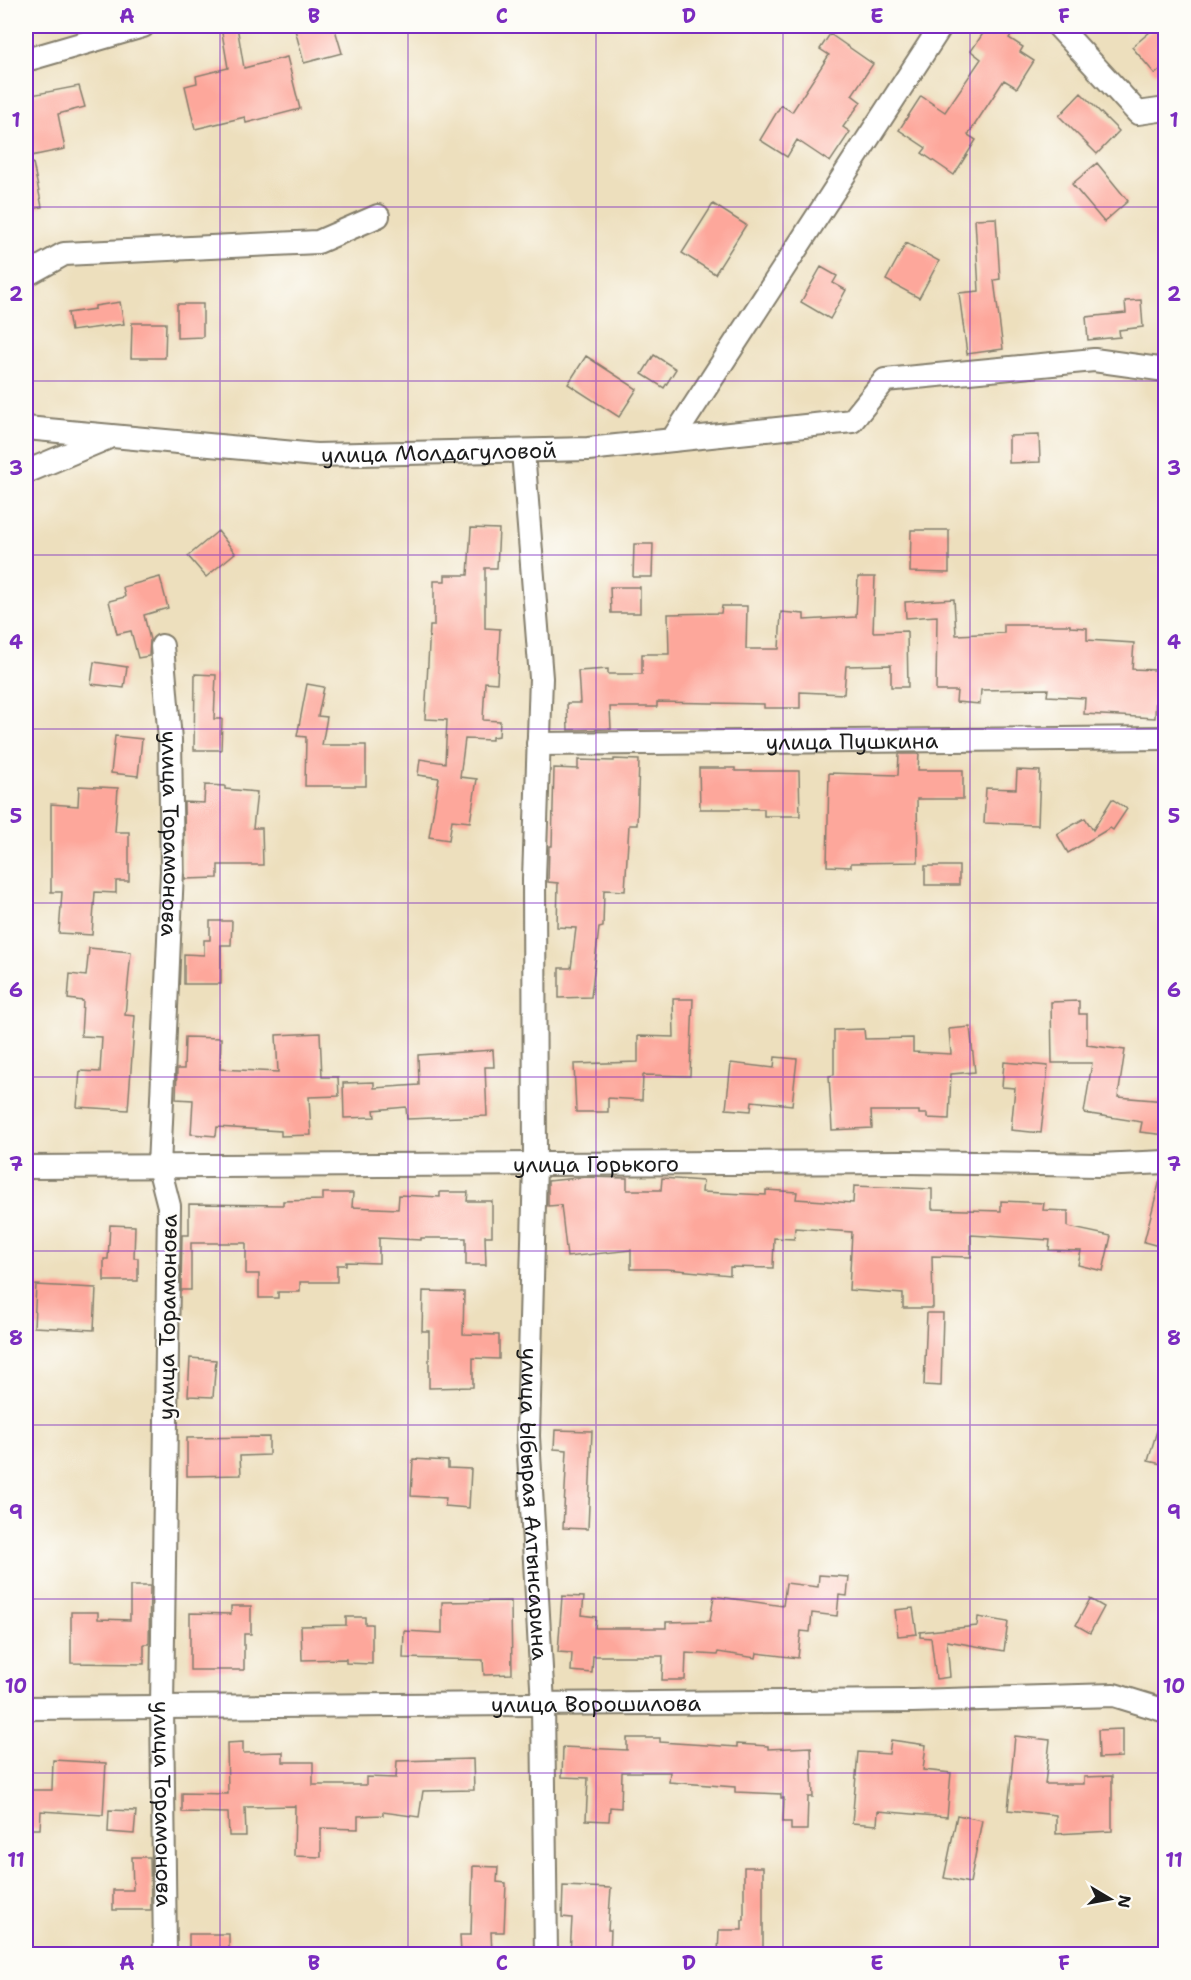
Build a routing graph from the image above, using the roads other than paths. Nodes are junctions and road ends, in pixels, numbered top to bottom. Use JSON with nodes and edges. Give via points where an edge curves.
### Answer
{"nodes":[{"id":1,"x":143,"y":26,"type":"edge"},
{"id":2,"x":941,"y":26,"type":"edge"},
{"id":3,"x":1058,"y":26,"type":"edge"},
{"id":4,"x":26,"y":60,"type":"edge"},
{"id":5,"x":1166,"y":109,"type":"edge"},
{"id":6,"x":378,"y":216,"type":"dead end"},
{"id":7,"x":26,"y":275,"type":"edge"},
{"id":8,"x":1166,"y":370,"type":"edge"},
{"id":9,"x":26,"y":428,"type":"edge"},
{"id":10,"x":111,"y":436,"type":"junction"},
{"id":11,"x":672,"y":440,"type":"junction"},
{"id":12,"x":522,"y":451,"type":"junction"},
{"id":13,"x":26,"y":472,"type":"edge"},
{"id":14,"x":162,"y":646,"type":"dead end"},
{"id":15,"x":1166,"y":738,"type":"edge"},
{"id":16,"x":538,"y":744,"type":"junction"},
{"id":17,"x":1166,"y":1162,"type":"edge"},
{"id":18,"x":535,"y":1164,"type":"junction"},
{"id":19,"x":26,"y":1167,"type":"edge"},
{"id":20,"x":159,"y":1167,"type":"junction"},
{"id":21,"x":543,"y":1704,"type":"junction"},
{"id":22,"x":162,"y":1706,"type":"junction"},
{"id":23,"x":26,"y":1708,"type":"edge"},
{"id":24,"x":1166,"y":1711,"type":"edge"},
{"id":25,"x":165,"y":1954,"type":"edge"},
{"id":26,"x":546,"y":1954,"type":"edge"}],
"edges":[{"from":1,"to":4,"type":"street"},
{"from":2,"to":11,"type":"street"},
{"from":3,"to":5,"type":"street","via":[[1138,113]]},
{"from":6,"to":7,"type":"street","via":[[318,242],[64,254]]},
{"from":8,"to":11,"type":"street","name":"улица Молдагуловой","via":[[1094,360],[885,380],[852,421]]},
{"from":9,"to":10,"type":"street","name":"улица Молдагуловой"},
{"from":10,"to":12,"type":"street","name":"улица Молдагуловой","via":[[316,455]]},
{"from":10,"to":13,"type":"street"},
{"from":11,"to":12,"type":"street","name":"улица Молдагуловой"},
{"from":12,"to":16,"type":"street","name":"улица Ыбырая Алтынсарина","via":[[541,678]]},
{"from":14,"to":20,"type":"street","name":"улица Торамонова","via":[[170,740],[171,871]]},
{"from":15,"to":16,"type":"street","name":"улица Пушкина"},
{"from":16,"to":18,"type":"street","name":"улица Ыбырая Алтынсарина","via":[[534,879]]},
{"from":17,"to":18,"type":"street","name":"улица Горького"},
{"from":18,"to":20,"type":"street","name":"улица Горького"},
{"from":18,"to":21,"type":"street","name":"улица Ыбырая Алтынсарина","via":[[528,1436]]},
{"from":19,"to":20,"type":"street","name":"улица Горького"},
{"from":20,"to":22,"type":"street","name":"улица Торамонова","via":[[169,1206]]},
{"from":21,"to":22,"type":"street","name":"улица Ворошилова"},
{"from":21,"to":24,"type":"street","name":"улица Ворошилова","via":[[1114,1695]]},
{"from":21,"to":26,"type":"street","name":"улица Ыбырая Алтынсарина"},
{"from":22,"to":23,"type":"street","name":"улица Ворошилова"},
{"from":22,"to":25,"type":"street","name":"улица Торамонова"}]}
